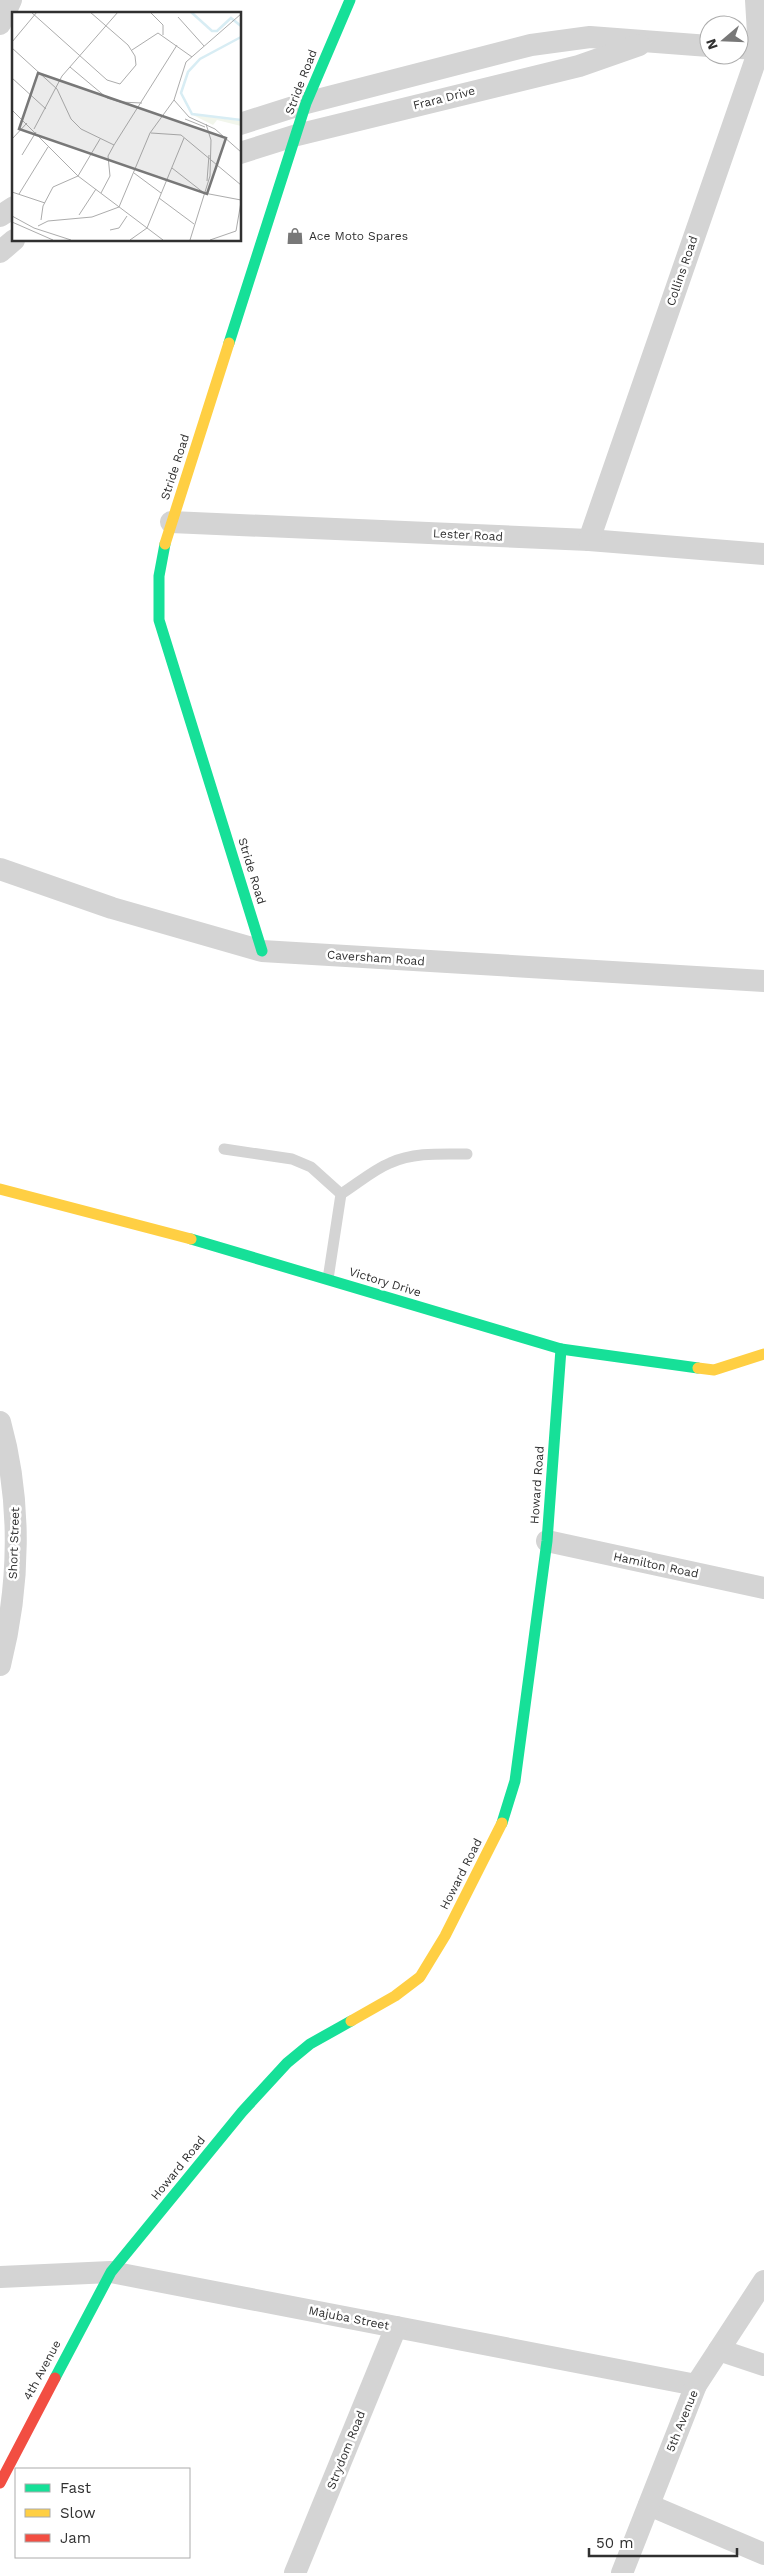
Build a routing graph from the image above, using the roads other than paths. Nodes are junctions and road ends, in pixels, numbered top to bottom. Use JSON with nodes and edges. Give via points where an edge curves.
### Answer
{"nodes":[{"id":1,"x":11,"y":0,"type":"edge"},
{"id":2,"x":350,"y":0,"type":"edge"},
{"id":3,"x":756,"y":0,"type":"edge"},
{"id":4,"x":0,"y":24,"type":"edge"},
{"id":5,"x":648,"y":42,"type":"junction"},
{"id":6,"x":699,"y":45,"type":"edge"},
{"id":7,"x":754,"y":49,"type":"edge"},
{"id":8,"x":306,"y":103,"type":"junction"},
{"id":9,"x":241,"y":124,"type":"edge"},
{"id":10,"x":297,"y":135,"type":"junction"},
{"id":11,"x":241,"y":152,"type":"edge"},
{"id":12,"x":12,"y":208,"type":"edge"},
{"id":13,"x":0,"y":216,"type":"edge"},
{"id":14,"x":13,"y":241,"type":"edge"},
{"id":15,"x":0,"y":252,"type":"edge"},
{"id":16,"x":172,"y":522,"type":"junction"},
{"id":17,"x":590,"y":540,"type":"junction"},
{"id":18,"x":764,"y":554,"type":"edge"},
{"id":19,"x":0,"y":869,"type":"edge"},
{"id":20,"x":262,"y":951,"type":"junction"},
{"id":21,"x":764,"y":981,"type":"edge"},
{"id":22,"x":224,"y":1149,"type":"dead end"},
{"id":23,"x":467,"y":1154,"type":"dead end"},
{"id":24,"x":0,"y":1189,"type":"edge"},
{"id":25,"x":341,"y":1194,"type":"junction"},
{"id":26,"x":328,"y":1279,"type":"junction"},
{"id":27,"x":561,"y":1349,"type":"junction"},
{"id":28,"x":764,"y":1354,"type":"edge"},
{"id":29,"x":0,"y":1422,"type":"edge"},
{"id":30,"x":547,"y":1541,"type":"junction"},
{"id":31,"x":764,"y":1588,"type":"edge"},
{"id":32,"x":0,"y":1665,"type":"edge"},
{"id":33,"x":111,"y":2272,"type":"junction"},
{"id":34,"x":0,"y":2277,"type":"edge"},
{"id":35,"x":764,"y":2281,"type":"edge"},
{"id":36,"x":396,"y":2326,"type":"junction"},
{"id":37,"x":719,"y":2350,"type":"junction"},
{"id":38,"x":764,"y":2365,"type":"edge"},
{"id":39,"x":696,"y":2386,"type":"junction"},
{"id":40,"x":0,"y":2483,"type":"edge"},
{"id":41,"x":649,"y":2505,"type":"junction"},
{"id":42,"x":764,"y":2554,"type":"edge"},
{"id":43,"x":295,"y":2573,"type":"edge"},
{"id":44,"x":622,"y":2573,"type":"edge"}],
"edges":[{"from":1,"to":4,"type":"street"},
{"from":2,"to":8,"type":"street","name":"Stride Road"},
{"from":3,"to":7,"type":"street","name":"Collins Road"},
{"from":5,"to":6,"type":"street","name":"Frara Drive"},
{"from":5,"to":8,"type":"street","name":"Frara Drive","via":[[590,37],[531,45]]},
{"from":5,"to":10,"type":"street","name":"Frara Drive","via":[[580,66]]},
{"from":7,"to":17,"type":"street","name":"Collins Road"},
{"from":8,"to":9,"type":"street","name":"Frara Drive"},
{"from":8,"to":10,"type":"street","name":"Stride Road"},
{"from":10,"to":11,"type":"street","name":"Frara Drive"},
{"from":10,"to":16,"type":"street","name":"Stride Road"},
{"from":12,"to":13,"type":"street"},
{"from":14,"to":15,"type":"street"},
{"from":16,"to":17,"type":"street","name":"Lester Road"},
{"from":16,"to":20,"type":"street","name":"Stride Road","via":[[158,572],[159,620]]},
{"from":17,"to":18,"type":"street","name":"Lester Road"},
{"from":19,"to":20,"type":"street","name":"Caversham Road","via":[[112,908]]},
{"from":20,"to":21,"type":"street","name":"Caversham Road"},
{"from":22,"to":25,"type":"lane","via":[[292,1159],[311,1167]]},
{"from":23,"to":25,"type":"lane","via":[[403,1158],[389,1163]]},
{"from":24,"to":26,"type":"street","name":"Victory Drive"},
{"from":25,"to":26,"type":"lane"},
{"from":26,"to":27,"type":"street","name":"Victory Drive"},
{"from":27,"to":28,"type":"street","name":"Victory Drive","via":[[714,1370]]},
{"from":27,"to":30,"type":"street","name":"Howard Road"},
{"from":29,"to":32,"type":"street","name":"Short Street","via":[[8,1449],[16,1502],[16,1560],[7,1637]]},
{"from":30,"to":31,"type":"street","name":"Hamilton Road"},
{"from":30,"to":33,"type":"street","name":"Howard Road","via":[[515,1781],[504,1819],[420,1978],[395,1996],[310,2044],[287,2063],[242,2112]]},
{"from":33,"to":34,"type":"street","name":"Majuba Street"},
{"from":33,"to":36,"type":"street","name":"Majuba Street"},
{"from":33,"to":40,"type":"street","name":"4th Avenue"},
{"from":35,"to":37,"type":"street","name":"5th Avenue"},
{"from":36,"to":39,"type":"street","name":"Majuba Street"},
{"from":36,"to":43,"type":"street","name":"Strydom Road"},
{"from":37,"to":38,"type":"street"},
{"from":37,"to":39,"type":"street","name":"5th Avenue"},
{"from":39,"to":41,"type":"street","name":"5th Avenue"},
{"from":41,"to":42,"type":"street"},
{"from":41,"to":44,"type":"street","name":"5th Avenue"}]}
